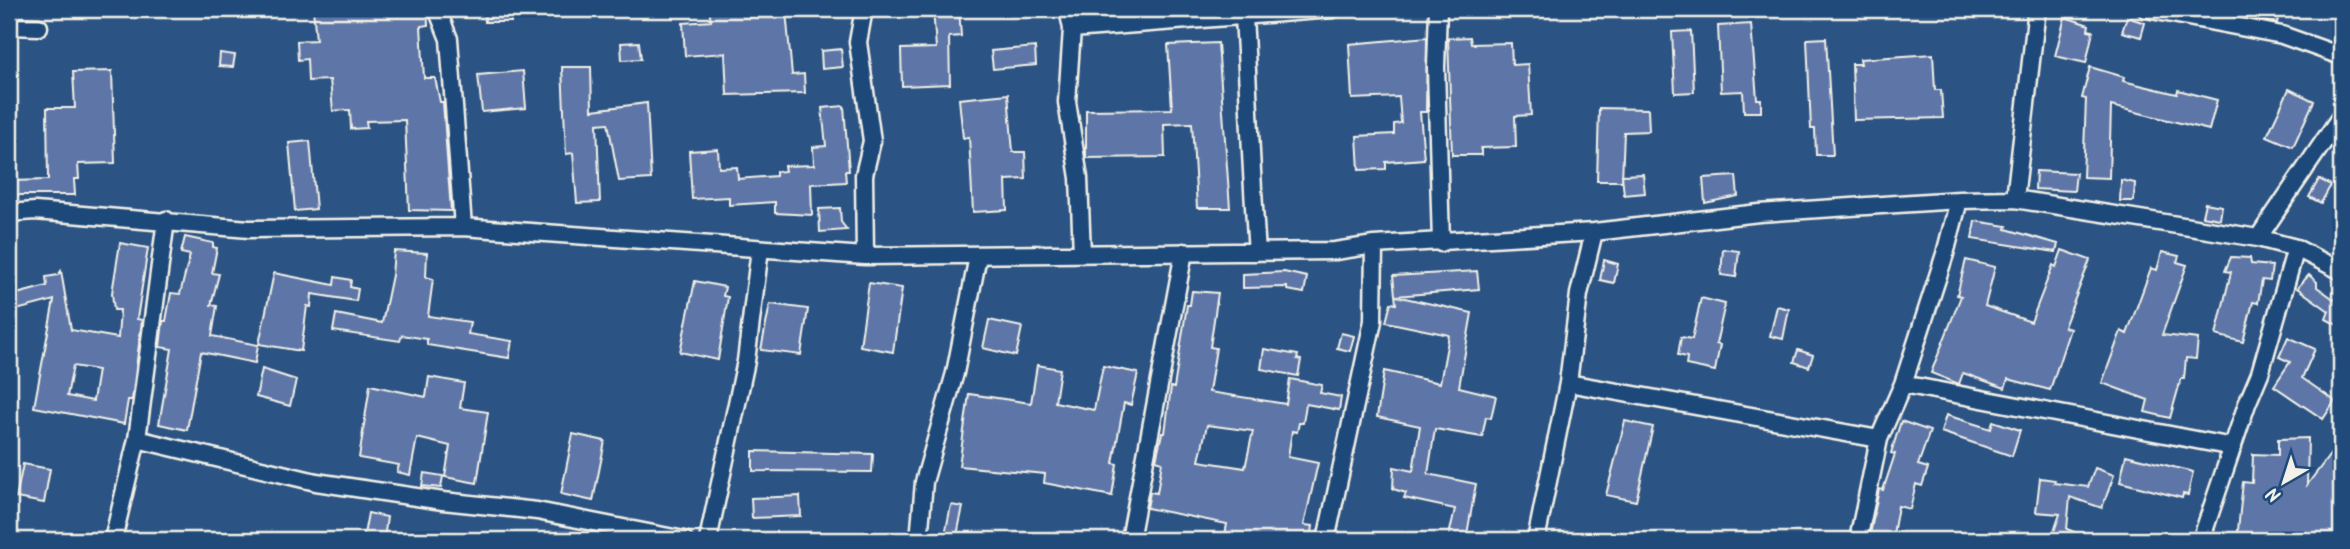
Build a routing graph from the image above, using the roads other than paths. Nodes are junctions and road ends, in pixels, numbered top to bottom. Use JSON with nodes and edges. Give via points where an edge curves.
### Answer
{"nodes":[{"id":1,"x":437,"y":9,"type":"edge"},
{"id":2,"x":864,"y":9,"type":"edge"},
{"id":3,"x":1068,"y":9,"type":"edge"},
{"id":4,"x":1333,"y":9,"type":"edge"},
{"id":5,"x":1438,"y":9,"type":"edge"},
{"id":6,"x":2037,"y":9,"type":"edge"},
{"id":7,"x":2146,"y":9,"type":"edge"},
{"id":8,"x":1244,"y":17,"type":"junction"},
{"id":9,"x":9,"y":26,"type":"edge"},
{"id":10,"x":39,"y":27,"type":"dead end"},
{"id":11,"x":1072,"y":29,"type":"junction"},
{"id":12,"x":2341,"y":57,"type":"edge"},
{"id":13,"x":2341,"y":116,"type":"edge"},
{"id":14,"x":1959,"y":200,"type":"junction"},
{"id":15,"x":2015,"y":200,"type":"junction"},
{"id":16,"x":9,"y":213,"type":"edge"},
{"id":17,"x":166,"y":220,"type":"junction"},
{"id":18,"x":463,"y":227,"type":"junction"},
{"id":19,"x":1594,"y":232,"type":"junction"},
{"id":20,"x":2258,"y":238,"type":"junction"},
{"id":21,"x":1441,"y":243,"type":"junction"},
{"id":22,"x":1374,"y":245,"type":"junction"},
{"id":23,"x":2296,"y":248,"type":"junction"},
{"id":24,"x":760,"y":249,"type":"junction"},
{"id":25,"x":1184,"y":252,"type":"junction"},
{"id":26,"x":1257,"y":252,"type":"junction"},
{"id":27,"x":1082,"y":254,"type":"junction"},
{"id":28,"x":865,"y":256,"type":"junction"},
{"id":29,"x":978,"y":256,"type":"junction"},
{"id":30,"x":2341,"y":271,"type":"edge"},
{"id":31,"x":1569,"y":383,"type":"junction"},
{"id":32,"x":1903,"y":384,"type":"junction"},
{"id":33,"x":137,"y":439,"type":"junction"},
{"id":34,"x":1879,"y":439,"type":"junction"},
{"id":35,"x":2233,"y":447,"type":"junction"},
{"id":36,"x":113,"y":540,"type":"edge"},
{"id":37,"x":684,"y":540,"type":"edge"},
{"id":38,"x":708,"y":540,"type":"edge"},
{"id":39,"x":919,"y":540,"type":"edge"},
{"id":40,"x":1130,"y":540,"type":"edge"},
{"id":41,"x":1326,"y":540,"type":"edge"},
{"id":42,"x":1536,"y":540,"type":"edge"},
{"id":43,"x":1858,"y":540,"type":"edge"},
{"id":44,"x":2201,"y":540,"type":"edge"}],
"edges":[{"from":1,"to":18,"type":"street","via":[[449,39]]},
{"from":2,"to":28,"type":"street","via":[[858,42],[872,141],[864,175]]},
{"from":3,"to":11,"type":"street"},
{"from":4,"to":8,"type":"street"},
{"from":5,"to":21,"type":"street"},
{"from":6,"to":15,"type":"street"},
{"from":7,"to":12,"type":"street","via":[[2282,35]]},
{"from":8,"to":11,"type":"street"},
{"from":8,"to":26,"type":"street"},
{"from":9,"to":10,"type":"street"},
{"from":11,"to":27,"type":"street","via":[[1067,102],[1079,178]]},
{"from":13,"to":20,"type":"street"},
{"from":14,"to":15,"type":"street"},
{"from":14,"to":19,"type":"street","via":[[1759,213]]},
{"from":14,"to":32,"type":"street"},
{"from":15,"to":20,"type":"street"},
{"from":16,"to":17,"type":"street"},
{"from":17,"to":18,"type":"street","via":[[249,229]]},
{"from":17,"to":33,"type":"street"},
{"from":18,"to":24,"type":"street"},
{"from":19,"to":21,"type":"street"},
{"from":19,"to":31,"type":"street","via":[[1579,294]]},
{"from":20,"to":23,"type":"street"},
{"from":21,"to":22,"type":"street"},
{"from":22,"to":26,"type":"street","via":[[1335,251]]},
{"from":22,"to":41,"type":"street","via":[[1374,321]]},
{"from":23,"to":30,"type":"street"},
{"from":23,"to":35,"type":"street"},
{"from":24,"to":28,"type":"street"},
{"from":24,"to":38,"type":"street","via":[[746,361]]},
{"from":25,"to":26,"type":"street"},
{"from":25,"to":27,"type":"street"},
{"from":25,"to":40,"type":"street"},
{"from":27,"to":29,"type":"street"},
{"from":28,"to":29,"type":"street"},
{"from":29,"to":39,"type":"street","via":[[955,373],[924,482]]},
{"from":31,"to":34,"type":"street"},
{"from":31,"to":42,"type":"street"},
{"from":32,"to":34,"type":"street"},
{"from":32,"to":35,"type":"street"},
{"from":33,"to":36,"type":"street"},
{"from":33,"to":37,"type":"street","via":[[316,482],[537,511]]},
{"from":34,"to":43,"type":"street"},
{"from":35,"to":44,"type":"street"}]}
